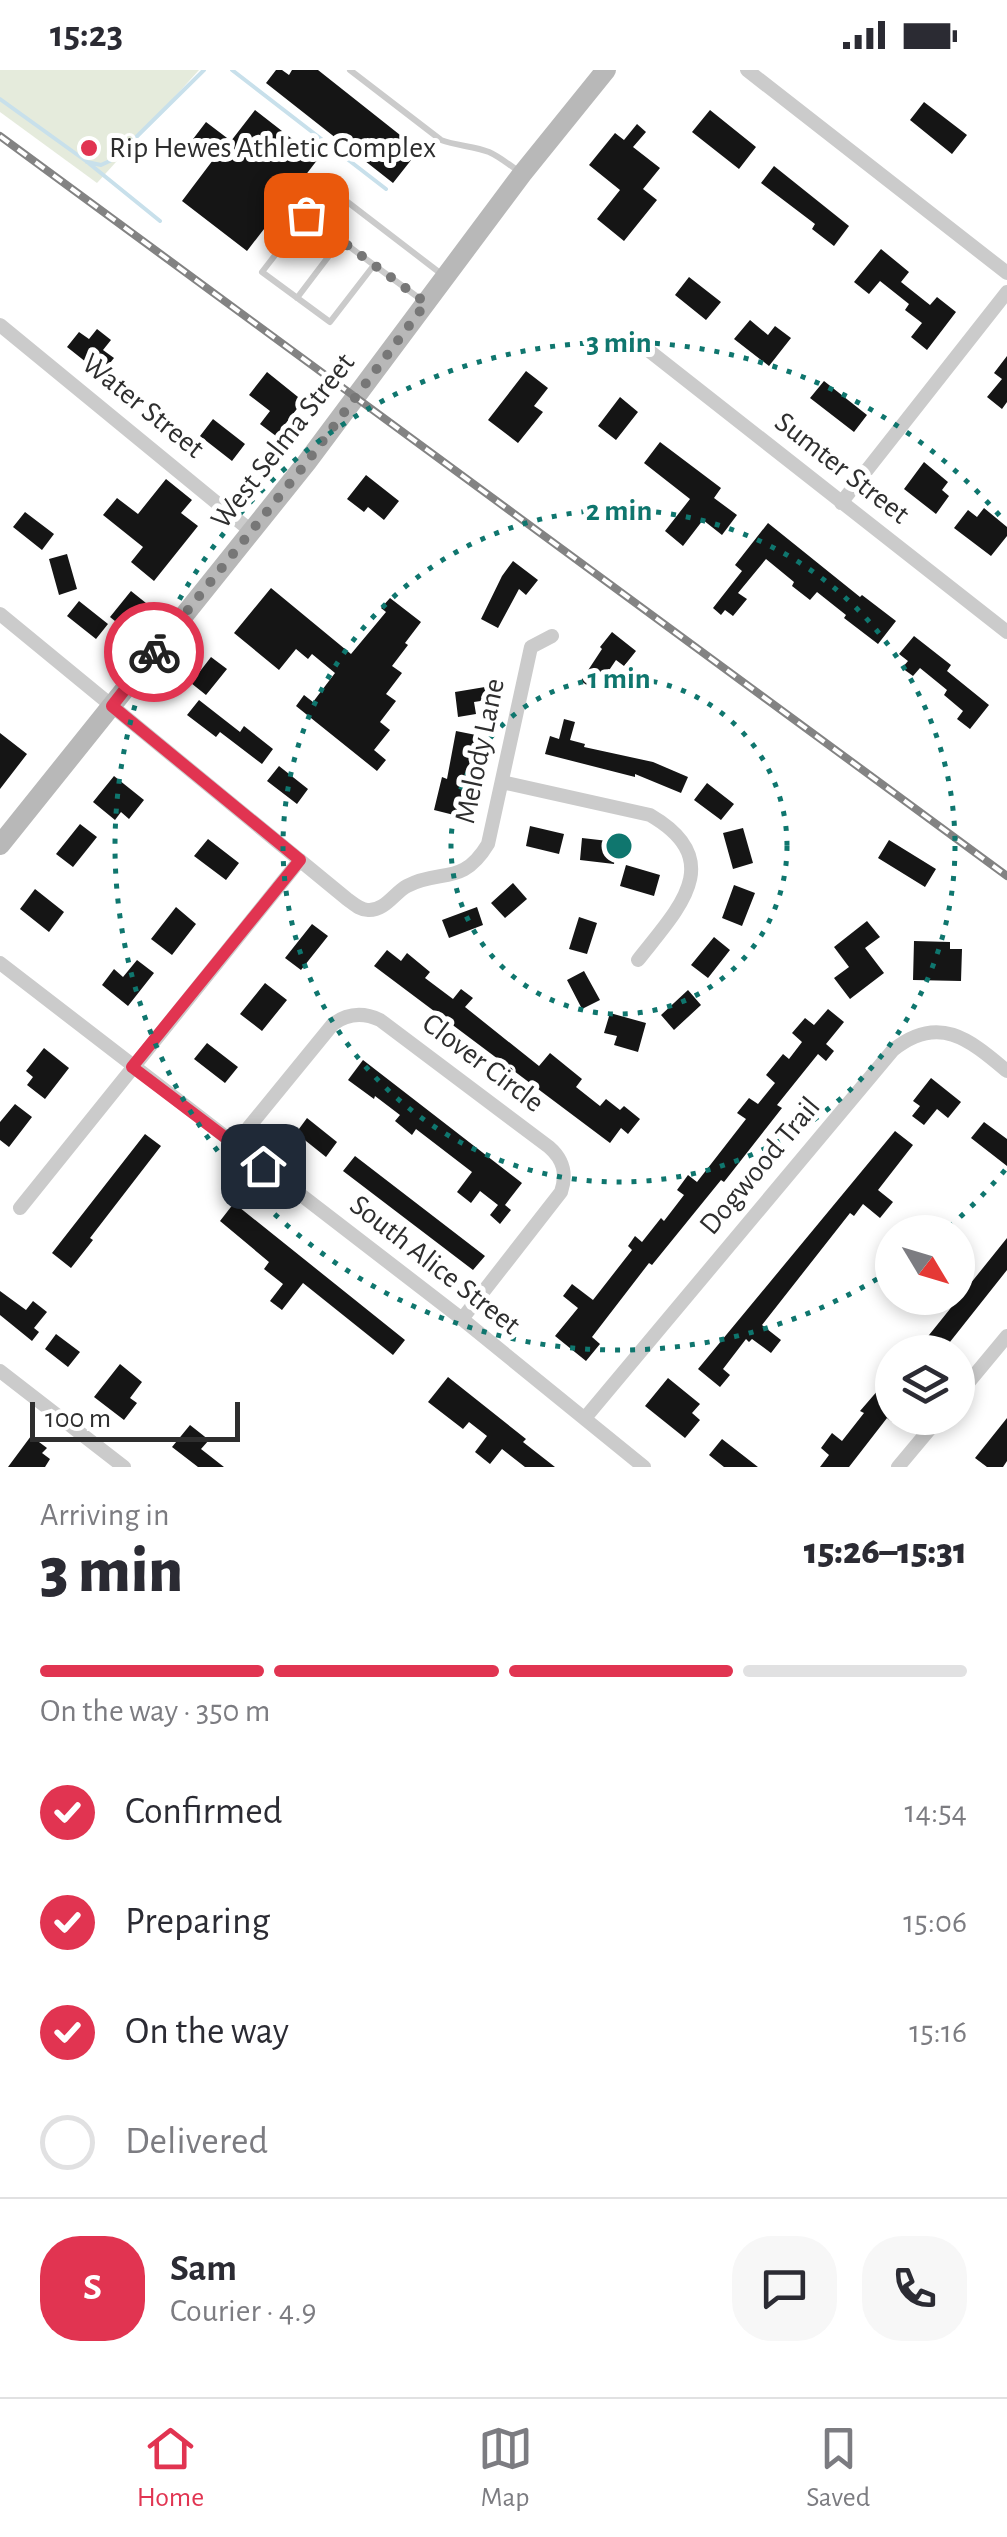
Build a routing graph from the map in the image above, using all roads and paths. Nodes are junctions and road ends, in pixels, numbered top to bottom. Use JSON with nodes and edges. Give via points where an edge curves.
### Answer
{"nodes":[{"id":1,"x":350,"y":70,"type":"edge"},
{"id":2,"x":606,"y":70,"type":"edge"},
{"id":3,"x":747,"y":70,"type":"edge"},
{"id":4,"x":522,"y":174,"type":"junction"},
{"id":5,"x":306,"y":215,"type":"junction"},
{"id":6,"x":340,"y":240,"type":"junction"},
{"id":7,"x":374,"y":265,"type":"junction"},
{"id":8,"x":1007,"y":273,"type":"edge"},
{"id":9,"x":445,"y":277,"type":"junction"},
{"id":10,"x":1007,"y":292,"type":"edge"},
{"id":11,"x":296,"y":298,"type":"junction"},
{"id":12,"x":426,"y":303,"type":"junction"},
{"id":13,"x":0,"y":325,"type":"edge"},
{"id":14,"x":643,"y":346,"type":"dead end"},
{"id":15,"x":841,"y":503,"type":"junction"},
{"id":16,"x":252,"y":531,"type":"junction"},
{"id":17,"x":0,"y":614,"type":"edge"},
{"id":18,"x":1007,"y":632,"type":"edge"},
{"id":19,"x":552,"y":636,"type":"dead end"},
{"id":20,"x":112,"y":706,"type":"junction"},
{"id":21,"x":502,"y":782,"type":"junction"},
{"id":22,"x":0,"y":844,"type":"edge"},
{"id":23,"x":300,"y":860,"type":"junction"},
{"id":24,"x":638,"y":960,"type":"dead end"},
{"id":25,"x":0,"y":963,"type":"edge"},
{"id":26,"x":132,"y":1067,"type":"junction"},
{"id":27,"x":1007,"y":1071,"type":"edge"},
{"id":28,"x":234,"y":1144,"type":"junction"},
{"id":29,"x":20,"y":1208,"type":"dead end"},
{"id":30,"x":462,"y":1318,"type":"junction"},
{"id":31,"x":1007,"y":1336,"type":"edge"},
{"id":32,"x":0,"y":1371,"type":"edge"},
{"id":33,"x":975,"y":1375,"type":"edge"},
{"id":34,"x":585,"y":1418,"type":"junction"},
{"id":35,"x":925,"y":1435,"type":"edge"},
{"id":36,"x":124,"y":1467,"type":"edge"},
{"id":37,"x":644,"y":1467,"type":"edge"},
{"id":38,"x":898,"y":1467,"type":"edge"}],
"edges":[{"from":1,"to":4,"type":"lane","via":[[441,140],[486,150]]},
{"from":2,"to":4,"type":"street","name":"West Selma Street"},
{"from":3,"to":8,"type":"street"},
{"from":4,"to":9,"type":"street","name":"West Selma Street"},
{"from":5,"to":6,"type":"lane"},
{"from":5,"to":9,"type":"lane","via":[[328,187]]},
{"from":5,"to":11,"type":"lane","via":[[262,272]]},
{"from":6,"to":7,"type":"lane"},
{"from":6,"to":11,"type":"lane"},
{"from":7,"to":11,"type":"lane","via":[[330,322]]},
{"from":7,"to":12,"type":"lane"},
{"from":9,"to":12,"type":"street","name":"West Selma Street"},
{"from":10,"to":15,"type":"street"},
{"from":12,"to":16,"type":"street","name":"West Selma Street"},
{"from":13,"to":16,"type":"street","name":"Water Street"},
{"from":14,"to":15,"type":"street","name":"Sumter Street"},
{"from":15,"to":18,"type":"street","name":"Sumter Street"},
{"from":16,"to":20,"type":"street","name":"West Selma Street"},
{"from":17,"to":20,"type":"street","name":"Melody Lane"},
{"from":19,"to":21,"type":"street","name":"Melody Lane","via":[[531,646]]},
{"from":20,"to":22,"type":"street","name":"West Selma Street"},
{"from":20,"to":23,"type":"street","name":"Melody Lane"},
{"from":21,"to":23,"type":"street","name":"Melody Lane","via":[[488,844],[473,863],[414,882],[379,908],[355,906]]},
{"from":21,"to":24,"type":"street","via":[[650,815],[677,836],[690,860],[689,888]]},
{"from":23,"to":26,"type":"street"},
{"from":25,"to":26,"type":"street","name":"South Alice Street"},
{"from":26,"to":28,"type":"street","name":"South Alice Street"},
{"from":26,"to":29,"type":"street"},
{"from":27,"to":34,"type":"street","name":"Dogwood Trail","via":[[952,1034],[922,1034],[893,1050]]},
{"from":28,"to":30,"type":"street","name":"South Alice Street"},
{"from":28,"to":30,"type":"street","name":"Clover Circle","via":[[333,1024],[364,1014],[549,1147],[564,1171],[561,1192]]},
{"from":30,"to":34,"type":"street","name":"South Alice Street"},
{"from":31,"to":33,"type":"street"},
{"from":32,"to":36,"type":"street"},
{"from":34,"to":37,"type":"street","name":"South Alice Street"},
{"from":35,"to":38,"type":"street"}]}
